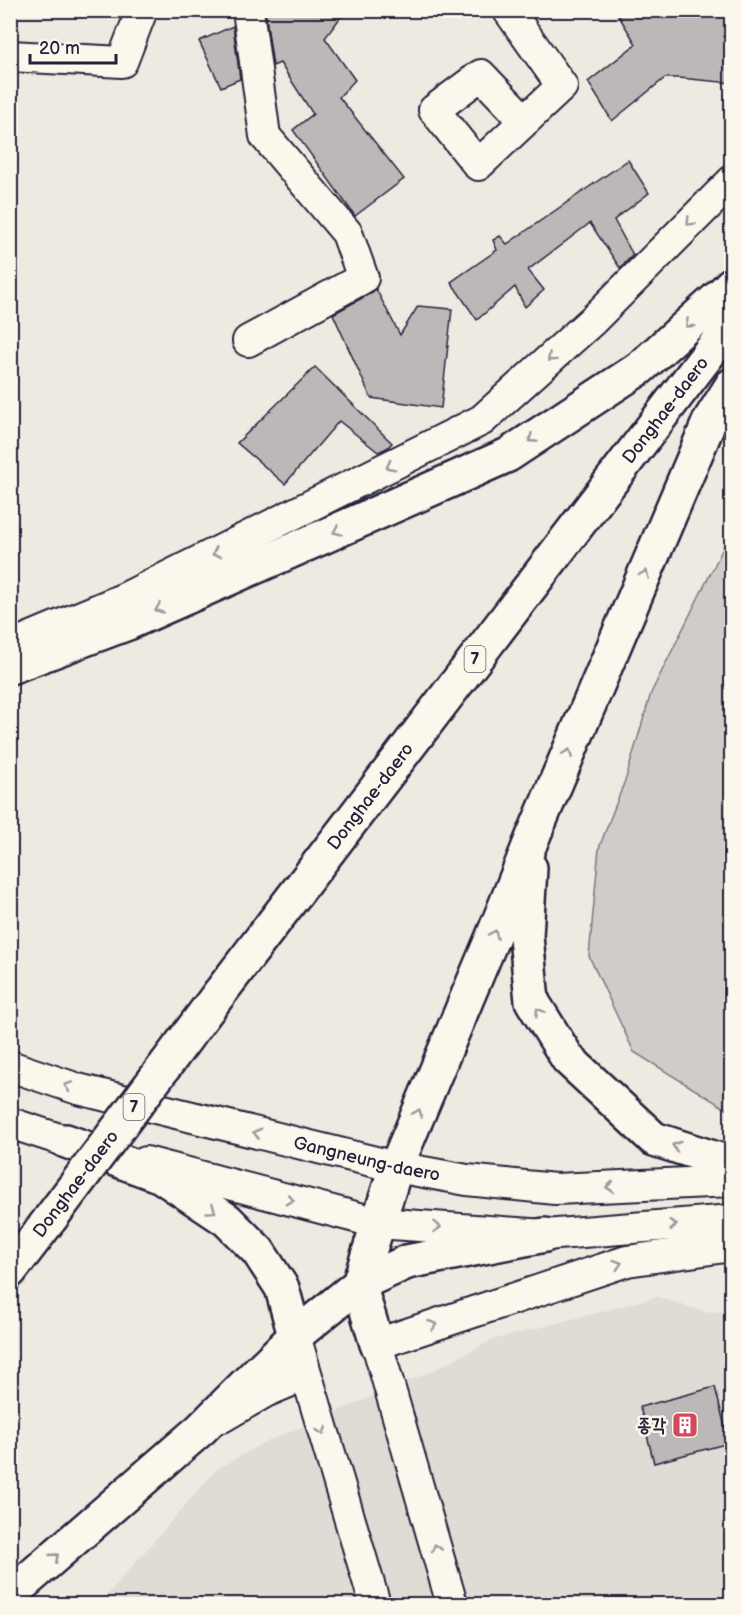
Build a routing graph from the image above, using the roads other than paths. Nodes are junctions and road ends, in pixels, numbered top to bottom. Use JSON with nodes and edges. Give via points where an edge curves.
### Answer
{"nodes":[{"id":1,"x":142,"y":10,"type":"edge"},
{"id":2,"x":248,"y":10,"type":"edge"},
{"id":3,"x":508,"y":10,"type":"edge"},
{"id":4,"x":10,"y":56,"type":"edge"},
{"id":5,"x":525,"y":121,"type":"dead end"},
{"id":6,"x":732,"y":180,"type":"edge"},
{"id":7,"x":732,"y":284,"type":"edge"},
{"id":8,"x":732,"y":323,"type":"edge"},
{"id":9,"x":248,"y":341,"type":"dead end"},
{"id":10,"x":732,"y":385,"type":"edge"},
{"id":11,"x":10,"y":646,"type":"edge"},
{"id":12,"x":10,"y":667,"type":"edge"},
{"id":13,"x":532,"y":839,"type":"junction"},
{"id":14,"x":10,"y":1066,"type":"edge"},
{"id":15,"x":10,"y":1123,"type":"edge"},
{"id":16,"x":66,"y":1141,"type":"junction"},
{"id":17,"x":732,"y":1164,"type":"edge"},
{"id":18,"x":396,"y":1167,"type":"junction"},
{"id":19,"x":732,"y":1181,"type":"edge"},
{"id":20,"x":732,"y":1220,"type":"edge"},
{"id":21,"x":378,"y":1223,"type":"junction"},
{"id":22,"x":545,"y":1235,"type":"junction"},
{"id":23,"x":732,"y":1246,"type":"edge"},
{"id":24,"x":10,"y":1271,"type":"edge"},
{"id":25,"x":359,"y":1284,"type":"junction"},
{"id":26,"x":295,"y":1336,"type":"junction"},
{"id":27,"x":377,"y":1344,"type":"junction"},
{"id":28,"x":305,"y":1376,"type":"junction"},
{"id":29,"x":201,"y":1429,"type":"junction"},
{"id":30,"x":10,"y":1595,"type":"edge"},
{"id":31,"x":375,"y":1605,"type":"edge"},
{"id":32,"x":452,"y":1605,"type":"edge"}],
"edges":[{"from":1,"to":4,"type":"street","via":[[122,62]]},
{"from":2,"to":9,"type":"street","via":[[265,136],[347,233],[363,278]]},
{"from":3,"to":5,"type":"street","via":[[562,86]]},
{"from":6,"to":11,"type":"street","one_way":true,"via":[[593,320],[482,420],[125,598]]},
{"from":7,"to":12,"type":"main road","one_way":true,"via":[[640,368],[508,455],[128,623]]},
{"from":8,"to":24,"type":"main road","name":"Donghae-daero","number":"7","bridge":true},
{"from":13,"to":10,"type":"main road","one_way":true,"via":[[710,420]]},
{"from":17,"to":13,"type":"main road","one_way":true,"via":[[654,1139],[568,1059],[532,1001],[526,936]]},
{"from":18,"to":13,"type":"main road","one_way":true},
{"from":18,"to":14,"type":"street","name":"Gangneung-daero","one_way":true,"via":[[78,1089]]},
{"from":15,"to":16,"type":"street"},
{"from":16,"to":21,"type":"street","one_way":true},
{"from":16,"to":26,"type":"main road","one_way":true,"via":[[161,1176],[226,1220],[258,1251],[282,1288]]},
{"from":19,"to":18,"type":"street","name":"Gangneung-daero","one_way":true,"via":[[555,1189]]},
{"from":18,"to":21,"type":"main road"},
{"from":22,"to":20,"type":"street","one_way":true},
{"from":21,"to":22,"type":"street","one_way":true},
{"from":21,"to":25,"type":"main road"},
{"from":22,"to":25,"type":"main road","via":[[407,1262]]},
{"from":27,"to":23,"type":"street","one_way":true,"via":[[627,1261]]},
{"from":25,"to":26,"type":"main road"},
{"from":25,"to":27,"type":"main road"},
{"from":26,"to":28,"type":"street"},
{"from":26,"to":29,"type":"main road"},
{"from":32,"to":27,"type":"street","one_way":true},
{"from":28,"to":29,"type":"street","via":[[265,1392]]},
{"from":28,"to":31,"type":"street","one_way":true},
{"from":30,"to":29,"type":"main road","one_way":true}]}
